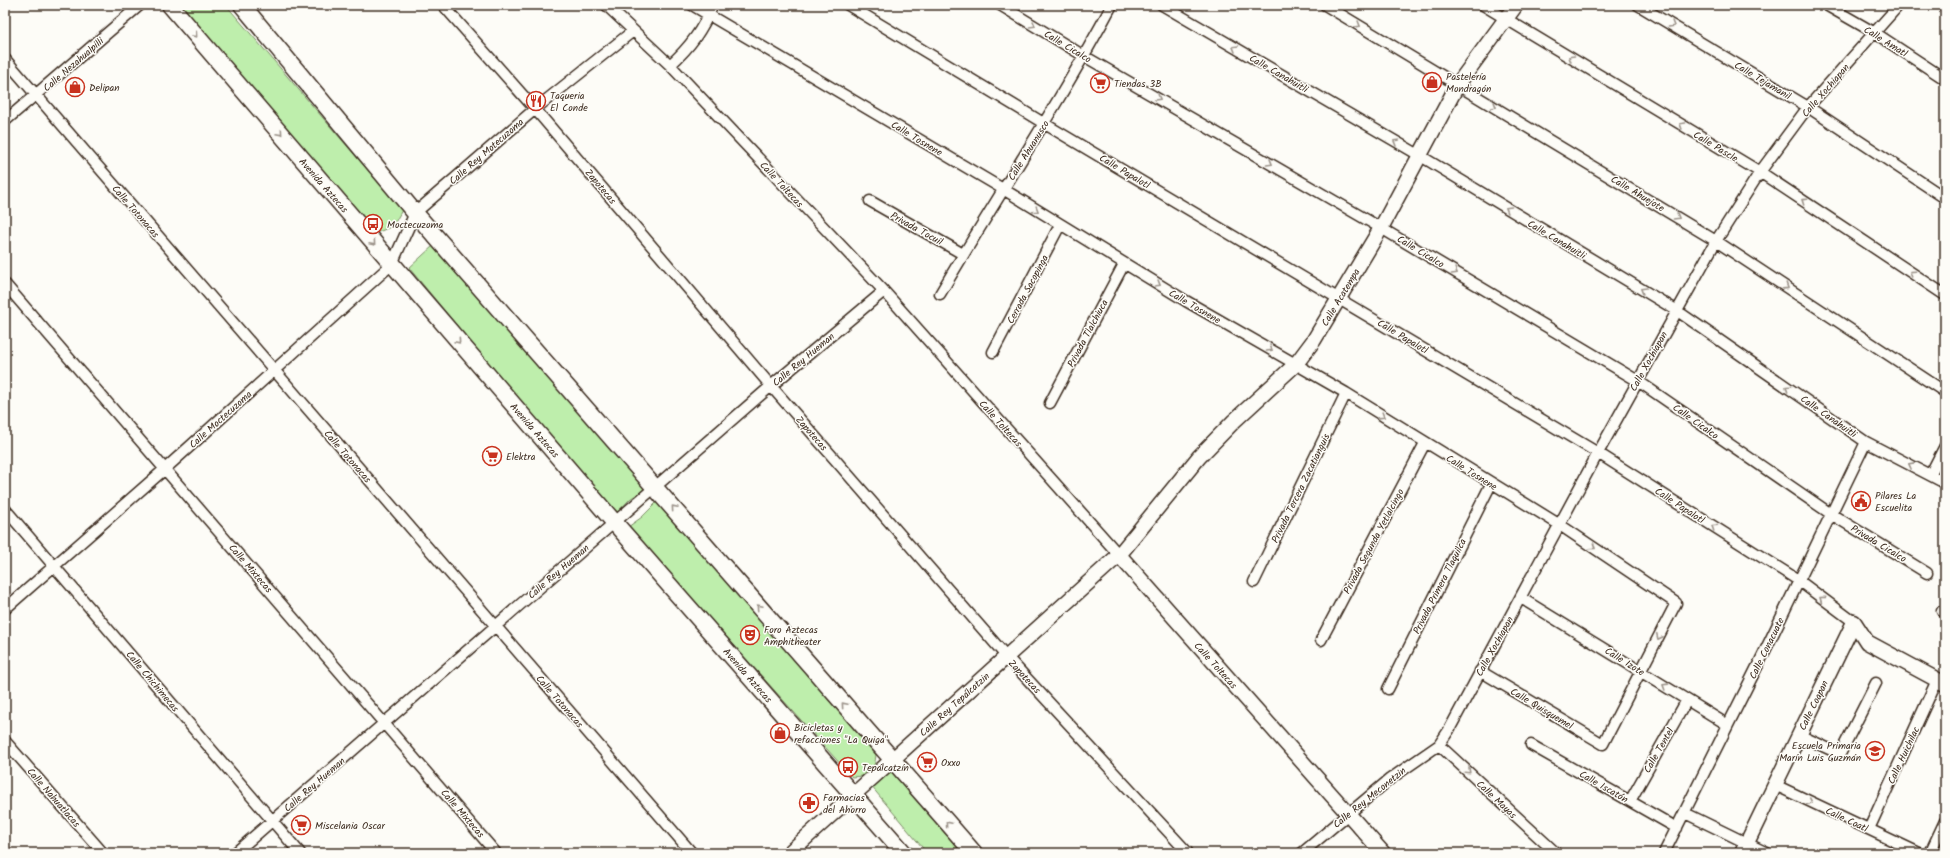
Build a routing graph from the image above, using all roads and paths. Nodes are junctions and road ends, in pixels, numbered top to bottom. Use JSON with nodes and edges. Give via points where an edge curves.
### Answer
{"nodes":[{"id":1,"x":140,"y":5,"type":"edge"},
{"id":2,"x":170,"y":5,"type":"edge"},
{"id":3,"x":242,"y":5,"type":"edge"},
{"id":4,"x":444,"y":5,"type":"edge"},
{"id":5,"x":606,"y":5,"type":"edge"},
{"id":6,"x":692,"y":5,"type":"edge"},
{"id":7,"x":848,"y":5,"type":"edge"},
{"id":8,"x":1000,"y":5,"type":"edge"},
{"id":9,"x":1112,"y":5,"type":"edge"},
{"id":10,"x":1162,"y":5,"type":"edge"},
{"id":11,"x":1325,"y":5,"type":"edge"},
{"id":12,"x":1483,"y":5,"type":"edge"},
{"id":13,"x":1516,"y":5,"type":"edge"},
{"id":14,"x":1638,"y":5,"type":"edge"},
{"id":15,"x":1826,"y":5,"type":"edge"},
{"id":16,"x":1899,"y":5,"type":"edge"},
{"id":17,"x":711,"y":9,"type":"edge"},
{"id":18,"x":1506,"y":19,"type":"junction"},
{"id":19,"x":633,"y":31,"type":"junction"},
{"id":20,"x":1876,"y":33,"type":"junction"},
{"id":21,"x":1084,"y":56,"type":"junction"},
{"id":22,"x":5,"y":59,"type":"edge"},
{"id":23,"x":670,"y":65,"type":"junction"},
{"id":24,"x":1945,"y":79,"type":"edge"},
{"id":25,"x":1458,"y":84,"type":"junction"},
{"id":26,"x":36,"y":95,"type":"junction"},
{"id":27,"x":1808,"y":107,"type":"junction"},
{"id":28,"x":535,"y":109,"type":"junction"},
{"id":29,"x":5,"y":122,"type":"edge"},
{"id":30,"x":1045,"y":124,"type":"junction"},
{"id":31,"x":1418,"y":155,"type":"junction"},
{"id":32,"x":1760,"y":172,"type":"junction"},
{"id":33,"x":1003,"y":190,"type":"junction"},
{"id":34,"x":1945,"y":198,"type":"edge"},
{"id":35,"x":870,"y":201,"type":"dead end"},
{"id":36,"x":414,"y":213,"type":"junction"},
{"id":37,"x":1060,"y":226,"type":"junction"},
{"id":38,"x":1381,"y":228,"type":"junction"},
{"id":39,"x":1716,"y":240,"type":"junction"},
{"id":40,"x":963,"y":254,"type":"junction"},
{"id":41,"x":392,"y":264,"type":"junction"},
{"id":42,"x":1124,"y":264,"type":"junction"},
{"id":43,"x":5,"y":284,"type":"edge"},
{"id":44,"x":884,"y":291,"type":"junction"},
{"id":45,"x":940,"y":294,"type":"dead end"},
{"id":46,"x":1945,"y":295,"type":"edge"},
{"id":47,"x":1340,"y":298,"type":"junction"},
{"id":48,"x":1676,"y":310,"type":"junction"},
{"id":49,"x":993,"y":352,"type":"dead end"},
{"id":50,"x":1296,"y":364,"type":"junction"},
{"id":51,"x":274,"y":370,"type":"junction"},
{"id":52,"x":1638,"y":380,"type":"junction"},
{"id":53,"x":771,"y":386,"type":"junction"},
{"id":54,"x":1945,"y":392,"type":"edge"},
{"id":55,"x":1346,"y":394,"type":"junction"},
{"id":56,"x":1050,"y":403,"type":"dead end"},
{"id":57,"x":1866,"y":442,"type":"junction"},
{"id":58,"x":1425,"y":443,"type":"junction"},
{"id":59,"x":1945,"y":446,"type":"edge"},
{"id":60,"x":1598,"y":453,"type":"junction"},
{"id":61,"x":166,"y":468,"type":"junction"},
{"id":62,"x":1930,"y":475,"type":"junction"},
{"id":63,"x":1945,"y":483,"type":"edge"},
{"id":64,"x":1491,"y":484,"type":"junction"},
{"id":65,"x":655,"y":487,"type":"junction"},
{"id":66,"x":5,"y":509,"type":"edge"},
{"id":67,"x":1831,"y":514,"type":"junction"},
{"id":68,"x":614,"y":522,"type":"junction"},
{"id":69,"x":1560,"y":525,"type":"junction"},
{"id":70,"x":1119,"y":555,"type":"junction"},
{"id":71,"x":55,"y":566,"type":"junction"},
{"id":72,"x":1927,"y":573,"type":"dead end"},
{"id":73,"x":1798,"y":580,"type":"junction"},
{"id":74,"x":1254,"y":582,"type":"dead end"},
{"id":75,"x":1521,"y":598,"type":"junction"},
{"id":76,"x":5,"y":609,"type":"edge"},
{"id":77,"x":1854,"y":622,"type":"junction"},
{"id":78,"x":495,"y":626,"type":"junction"},
{"id":79,"x":1321,"y":640,"type":"dead end"},
{"id":80,"x":1006,"y":656,"type":"junction"},
{"id":81,"x":1480,"y":671,"type":"junction"},
{"id":82,"x":1642,"y":672,"type":"junction"},
{"id":83,"x":1941,"y":682,"type":"edge"},
{"id":84,"x":1876,"y":683,"type":"dead end"},
{"id":85,"x":1388,"y":689,"type":"dead end"},
{"id":86,"x":1687,"y":700,"type":"junction"},
{"id":87,"x":385,"y":722,"type":"junction"},
{"id":88,"x":1728,"y":725,"type":"junction"},
{"id":89,"x":1799,"y":735,"type":"junction"},
{"id":90,"x":5,"y":742,"type":"edge"},
{"id":91,"x":1439,"y":745,"type":"junction"},
{"id":92,"x":1531,"y":745,"type":"dead end"},
{"id":93,"x":892,"y":759,"type":"junction"},
{"id":94,"x":1775,"y":785,"type":"junction"},
{"id":95,"x":854,"y":796,"type":"junction"},
{"id":96,"x":1630,"y":801,"type":"junction"},
{"id":97,"x":1348,"y":813,"type":"junction"},
{"id":98,"x":1684,"y":813,"type":"junction"},
{"id":99,"x":272,"y":820,"type":"junction"},
{"id":100,"x":1945,"y":821,"type":"edge"},
{"id":101,"x":1677,"y":828,"type":"junction"},
{"id":102,"x":1869,"y":830,"type":"junction"},
{"id":103,"x":1744,"y":848,"type":"edge"},
{"id":104,"x":103,"y":853,"type":"edge"},
{"id":105,"x":235,"y":853,"type":"edge"},
{"id":106,"x":300,"y":853,"type":"edge"},
{"id":107,"x":496,"y":853,"type":"edge"},
{"id":108,"x":692,"y":853,"type":"edge"},
{"id":109,"x":789,"y":853,"type":"edge"},
{"id":110,"x":904,"y":853,"type":"edge"},
{"id":111,"x":974,"y":853,"type":"edge"},
{"id":112,"x":1188,"y":853,"type":"edge"},
{"id":113,"x":1302,"y":853,"type":"edge"},
{"id":114,"x":1383,"y":853,"type":"edge"},
{"id":115,"x":1556,"y":853,"type":"edge"},
{"id":116,"x":1664,"y":853,"type":"edge"},
{"id":117,"x":1767,"y":853,"type":"edge"},
{"id":118,"x":1919,"y":853,"type":"edge"},
{"id":119,"x":1930,"y":853,"type":"edge"}],
"edges":[{"from":1,"to":26,"type":"street","name":"Calle Nezahualpilli"},
{"from":2,"to":41,"type":"main road","name":"Avenida Aztecas","one_way":true},
{"from":3,"to":36,"type":"main road"},
{"from":4,"to":28,"type":"street","name":"Zapotecas"},
{"from":5,"to":19,"type":"street","name":"Calle Toltecas"},
{"from":6,"to":17,"type":"street","name":"Calle Tosnene"},
{"from":7,"to":30,"type":"street","name":"Calle Papalotl"},
{"from":8,"to":21,"type":"street","name":"Calle Cicalco","one_way":true},
{"from":9,"to":21,"type":"street","name":"Calle Ahuanusco"},
{"from":31,"to":10,"type":"street","name":"Calle Canahuitli","one_way":true},
{"from":11,"to":25,"type":"street","name":"Calle Ahuejote","one_way":true},
{"from":12,"to":18,"type":"street","name":"Calle Pascle"},
{"from":13,"to":18,"type":"street","name":"Calle Acatempa"},
{"from":14,"to":27,"type":"street","name":"Calle Tejamanil","one_way":true},
{"from":15,"to":20,"type":"street","name":"Calle Amatl"},
{"from":16,"to":20,"type":"street","name":"Calle Xochiapan"},
{"from":17,"to":23,"type":"street","via":[[699,33]]},
{"from":17,"to":33,"type":"street","name":"Calle Tosnene"},
{"from":18,"to":25,"type":"street","name":"Calle Acatempa"},
{"from":32,"to":18,"type":"street","name":"Calle Pascle","one_way":true},
{"from":19,"to":23,"type":"street","name":"Calle Toltecas"},
{"from":19,"to":28,"type":"street","name":"Calle Rey Motecuzoma"},
{"from":20,"to":24,"type":"street","name":"Calle Amatl"},
{"from":20,"to":27,"type":"street","name":"Calle Xochiapan"},
{"from":21,"to":30,"type":"street","name":"Calle Ahuanusco"},
{"from":21,"to":38,"type":"street","name":"Calle Cicalco","one_way":true},
{"from":22,"to":26,"type":"street","name":"Calle Totonacas"},
{"from":23,"to":44,"type":"street","name":"Calle Toltecas"},
{"from":25,"to":31,"type":"street","name":"Calle Acatempa"},
{"from":25,"to":39,"type":"street","name":"Calle Ahuejote","one_way":true},
{"from":26,"to":29,"type":"street","name":"Calle Nezahualpilli"},
{"from":26,"to":51,"type":"street","name":"Calle Totonacas"},
{"from":27,"to":32,"type":"street","name":"Calle Xochiapan"},
{"from":27,"to":34,"type":"street","name":"Calle Tejamanil"},
{"from":28,"to":36,"type":"street","name":"Calle Rey Motecuzoma"},
{"from":28,"to":53,"type":"street","name":"Zapotecas"},
{"from":30,"to":33,"type":"street","name":"Calle Ahuanusco"},
{"from":30,"to":47,"type":"street","name":"Calle Papalotl"},
{"from":31,"to":38,"type":"street","name":"Calle Acatempa"},
{"from":48,"to":31,"type":"street","name":"Calle Canahuitli","one_way":true},
{"from":32,"to":39,"type":"street","name":"Calle Xochiapan"},
{"from":46,"to":32,"type":"street","name":"Calle Pascle","one_way":true},
{"from":33,"to":37,"type":"street","name":"Calle Tosnene","one_way":true},
{"from":33,"to":40,"type":"street","name":"Calle Ahuanusco"},
{"from":35,"to":40,"type":"street","name":"Privada Tocuil"},
{"from":36,"to":41,"type":"street","name":"Calle Moctecuzoma"},
{"from":36,"to":65,"type":"main road"},
{"from":37,"to":42,"type":"street","name":"Calle Tosnene"},
{"from":37,"to":49,"type":"street","name":"Cerrada Sacopinga"},
{"from":38,"to":47,"type":"street","name":"Calle Acatempa"},
{"from":38,"to":52,"type":"street","name":"Calle Cicalco","one_way":true},
{"from":39,"to":48,"type":"street","name":"Calle Xochiapan"},
{"from":39,"to":54,"type":"street","name":"Calle Ahuejote","one_way":true},
{"from":40,"to":45,"type":"street","name":"Calle Ahuanusco"},
{"from":41,"to":51,"type":"street","name":"Calle Moctecuzoma"},
{"from":41,"to":68,"type":"main road","name":"Avenida Aztecas","one_way":true},
{"from":42,"to":50,"type":"street","name":"Calle Tosnene","one_way":true},
{"from":42,"to":56,"type":"street","name":"Privada Tlalchiuca"},
{"from":43,"to":61,"type":"street","name":"Calle Mixtecas"},
{"from":44,"to":53,"type":"street","name":"Calle Rey Hueman"},
{"from":44,"to":70,"type":"street","name":"Calle Toltecas"},
{"from":47,"to":50,"type":"street","name":"Calle Acatempa"},
{"from":47,"to":60,"type":"street","name":"Calle Papalotl"},
{"from":48,"to":52,"type":"street","name":"Calle Xochiapan"},
{"from":57,"to":48,"type":"street","name":"Calle Canahuitli","one_way":true},
{"from":50,"to":55,"type":"street","name":"Calle Tosnene"},
{"from":50,"to":70,"type":"street","name":"Calle Acatempa","via":[[1234,421],[1200,457]]},
{"from":51,"to":61,"type":"street","name":"Calle Moctecuzoma"},
{"from":51,"to":78,"type":"street","name":"Calle Totonacas"},
{"from":52,"to":60,"type":"street","name":"Calle Xochiapan"},
{"from":52,"to":67,"type":"street","name":"Calle Cicalco"},
{"from":53,"to":65,"type":"street","name":"Calle Rey Hueman"},
{"from":53,"to":80,"type":"street","name":"Zapotecas"},
{"from":55,"to":58,"type":"street","name":"Calle Tosnene","one_way":true},
{"from":55,"to":74,"type":"street","name":"Privada Tercera Zacatianguis"},
{"from":62,"to":57,"type":"street","name":"Calle Canahuitli","one_way":true},
{"from":57,"to":67,"type":"street","name":"Calle Conacuate"},
{"from":58,"to":64,"type":"street","name":"Calle Tosnene"},
{"from":58,"to":79,"type":"street","name":"Privada Segunda Yetlalcingo"},
{"from":59,"to":62,"type":"street"},
{"from":60,"to":69,"type":"street","name":"Calle Xochiapan"},
{"from":73,"to":60,"type":"street","name":"Calle Papalotl","one_way":true},
{"from":61,"to":71,"type":"street","name":"Calle Moctecuzoma"},
{"from":61,"to":87,"type":"street","name":"Calle Mixtecas"},
{"from":62,"to":63,"type":"street","name":"Calle Canahuitli"},
{"from":64,"to":69,"type":"street","name":"Calle Tosnene"},
{"from":64,"to":85,"type":"street","name":"Privada Primera Tlaquilca"},
{"from":65,"to":68,"type":"street","name":"Calle Rey Hueman"},
{"from":93,"to":65,"type":"main road","one_way":true},
{"from":66,"to":71,"type":"street","name":"Calle Chichimecas"},
{"from":67,"to":72,"type":"street","name":"Privada Cicalco"},
{"from":67,"to":73,"type":"street","name":"Calle Conacuate"},
{"from":68,"to":78,"type":"street","name":"Calle Rey Hueman"},
{"from":68,"to":95,"type":"main road","name":"Avenida Aztecas"},
{"from":69,"to":75,"type":"street","name":"Calle Xochiapan"},
{"from":69,"to":82,"type":"street","name":"Calle Tosnene","one_way":true,"via":[[1676,603]]},
{"from":70,"to":80,"type":"street","name":"Calle Rey Tepálcatzin"},
{"from":70,"to":97,"type":"street","name":"Calle Toltecas"},
{"from":71,"to":76,"type":"street","name":"Calle Moctecuzoma"},
{"from":71,"to":99,"type":"street","name":"Calle Chichimecas"},
{"from":77,"to":73,"type":"street","name":"Calle Papalotl","one_way":true},
{"from":73,"to":88,"type":"street","name":"Calle Conacuate"},
{"from":75,"to":81,"type":"street","name":"Calle Xochiapan"},
{"from":75,"to":82,"type":"street","name":"Calle Izote"},
{"from":77,"to":83,"type":"street","name":"Calle Papalotl","via":[[1867,642]]},
{"from":77,"to":89,"type":"street","name":"Calle Coapan"},
{"from":78,"to":87,"type":"street","name":"Calle Rey Hueman"},
{"from":78,"to":108,"type":"street","name":"Calle Totonacas"},
{"from":80,"to":93,"type":"street","name":"Calle Rey Tepálcatzin"},
{"from":80,"to":112,"type":"street","name":"Zapotecas"},
{"from":81,"to":82,"type":"street","name":"Calle Quisquemel","via":[[1603,744]]},
{"from":81,"to":91,"type":"street","name":"Calle Xochiapan"},
{"from":86,"to":82,"type":"street","name":"Calle Izote","one_way":true},
{"from":83,"to":102,"type":"street","name":"Calle Huichilac"},
{"from":84,"to":89,"type":"street","via":[[1840,754]]},
{"from":86,"to":88,"type":"street","name":"Calle Izote"},
{"from":86,"to":96,"type":"street","name":"Calle Tentel"},
{"from":87,"to":99,"type":"street","name":"Calle Rey Hueman"},
{"from":87,"to":107,"type":"street","name":"Calle Mixtecas"},
{"from":88,"to":98,"type":"street","name":"Calle Conacuate"},
{"from":89,"to":94,"type":"street","name":"Calle Coapan"},
{"from":90,"to":104,"type":"street","name":"Calle Nahuatlacas"},
{"from":91,"to":97,"type":"street","name":"Calle Rey Meconetzin","via":[[1390,779]]},
{"from":91,"to":115,"type":"street","name":"Calle Mayas","one_way":true},
{"from":92,"to":96,"type":"street","name":"Calle Iscatón"},
{"from":93,"to":95,"type":"street","name":"Calle Rey Tepálcatzin"},
{"from":111,"to":93,"type":"main road","one_way":true},
{"from":94,"to":102,"type":"street","name":"Calle Coatl","one_way":true},
{"from":94,"to":103,"type":"street","name":"Calle Coapan"},
{"from":95,"to":109,"type":"street","name":"Calle Rey Tepálcatzin"},
{"from":95,"to":110,"type":"main road","name":"Avenida Aztecas"},
{"from":96,"to":101,"type":"street","name":"Calle Iscatón"},
{"from":97,"to":113,"type":"street","name":"Calle Rey Meconetzin"},
{"from":97,"to":114,"type":"street","name":"Calle Toltecas"},
{"from":98,"to":101,"type":"street","name":"Calle Conacuate"},
{"from":98,"to":103,"type":"street"},
{"from":99,"to":105,"type":"street","name":"Calle Rey Hueman"},
{"from":99,"to":106,"type":"street","name":"Calle Chichimecas"},
{"from":100,"to":119,"type":"street"},
{"from":101,"to":116,"type":"street","name":"Calle Conacuate"},
{"from":102,"to":118,"type":"street","name":"Calle Coatl"},
{"from":103,"to":117,"type":"street"}]}
